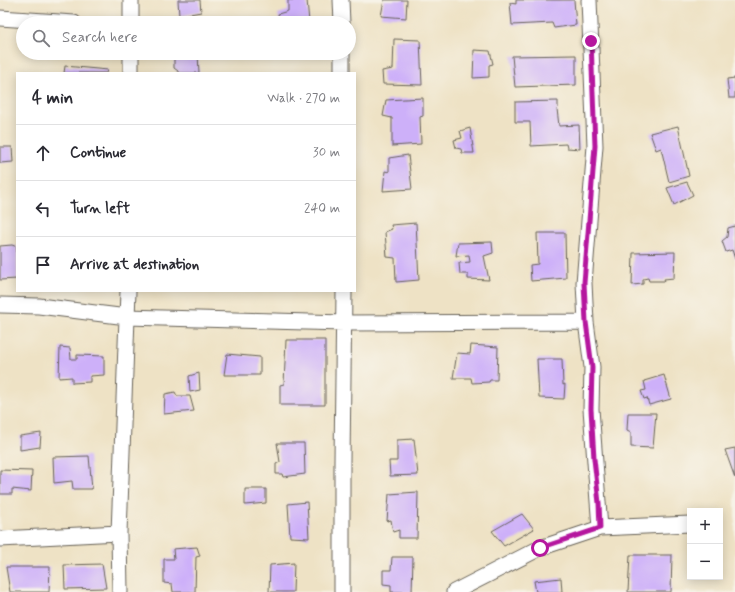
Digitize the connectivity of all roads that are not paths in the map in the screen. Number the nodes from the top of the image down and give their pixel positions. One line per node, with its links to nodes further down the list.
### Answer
1 (131, 0): 4 (street)
2 (341, 0): 5 (street)
3 (590, 0): 16 (street)
4 (131, 16)
5 (342, 16)
6 (0, 18): 7 (street)
7 (16, 19)
8 (131, 60): 10 (street)
9 (342, 60): 11 (street)
10 (132, 72)
11 (342, 72)
12 (128, 292): 15 (street)
13 (344, 292): 17 (street)
14 (0, 305): 15 (street)
15 (127, 317): 17 (street); 20 (street)
16 (586, 322): 17 (street); 19 (street)
17 (344, 323): 23 (street)
18 (687, 524): 19 (street)
19 (600, 528): 24 (street)
20 (119, 532): 21 (street); 22 (street)
21 (0, 538)
22 (120, 592)
23 (342, 592)
24 (454, 592)

